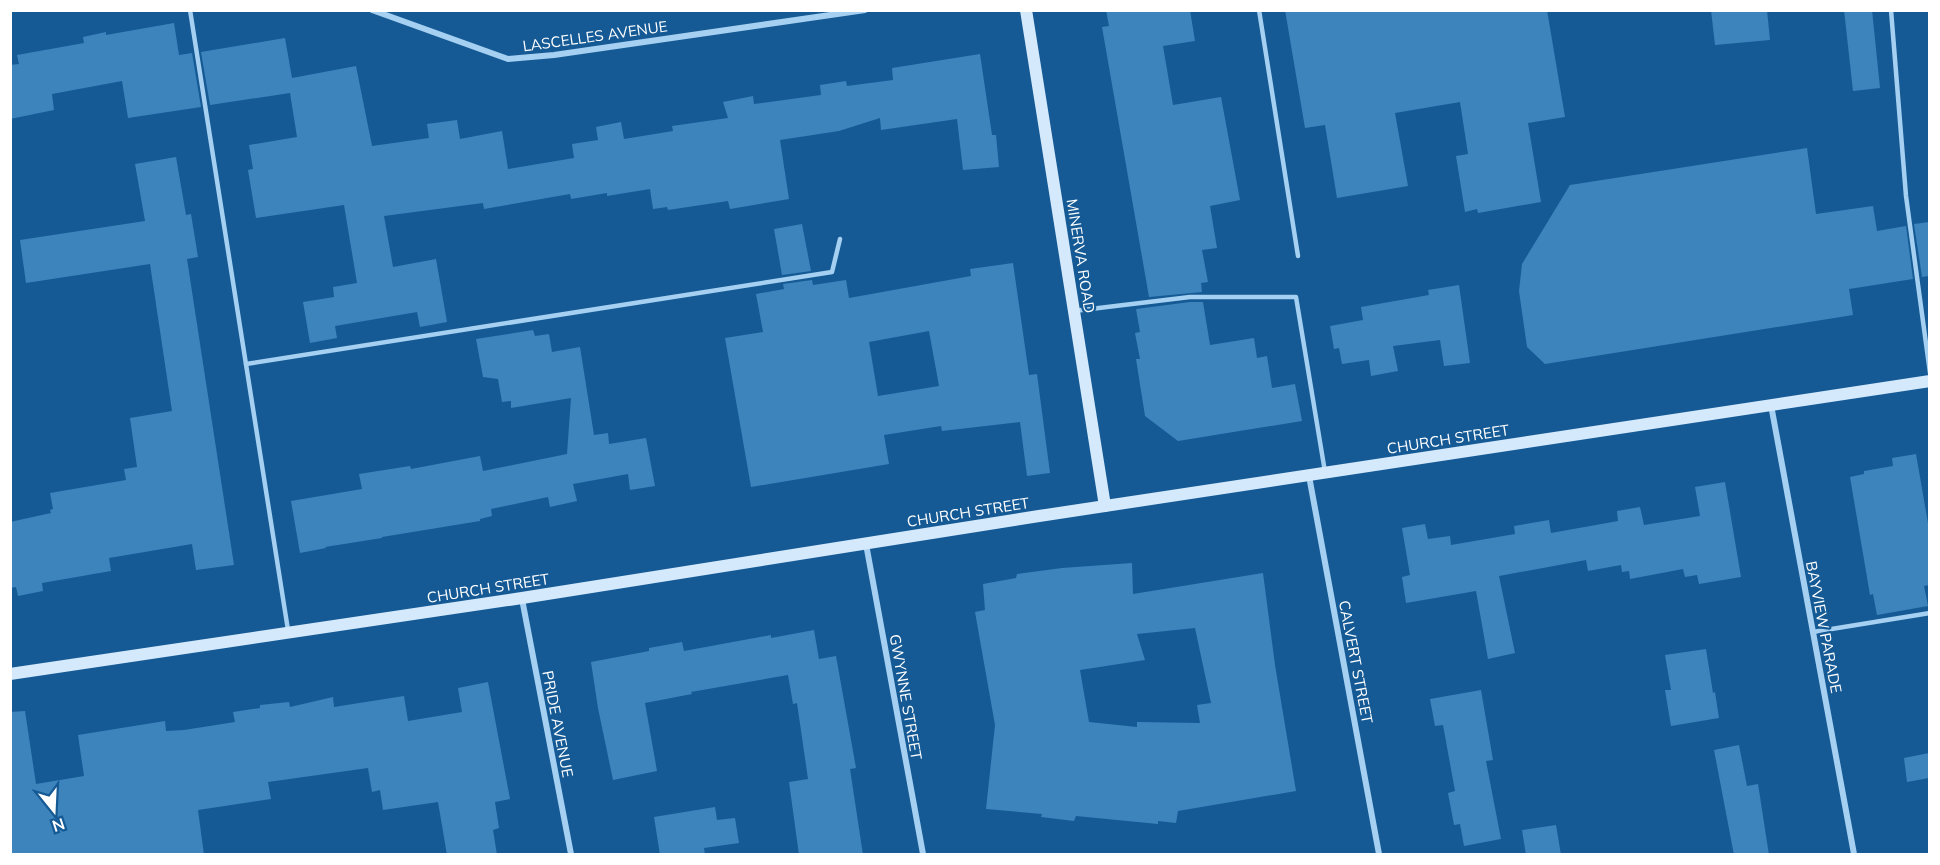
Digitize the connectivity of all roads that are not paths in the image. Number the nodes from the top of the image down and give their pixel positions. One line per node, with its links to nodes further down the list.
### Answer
1 (190, 10): 10 (lane)
2 (372, 10): 3 (street, LASCELLES AVENUE)
3 (865, 10)
4 (1026, 10): 9 (street, MINERVA ROAD)
5 (1259, 10): 8 (lane)
6 (1891, 10): 11 (lane)
7 (840, 239): 10 (lane)
8 (1298, 256)
9 (1074, 311): 14 (lane); 16 (street, MINERVA ROAD)
10 (246, 364): 21 (lane)
11 (1929, 373)
12 (1929, 381): 13 (street, CHURCH STREET)
13 (1770, 405): 14 (street, CHURCH STREET); 20 (street, BAYVIEW PARADE)
14 (1325, 472): 15 (street, CHURCH STREET)
15 (1309, 475): 16 (street, CHURCH STREET); 25 (street, CALVERT STREET)
16 (1106, 506): 17 (street, CHURCH STREET)
17 (866, 544): 18 (street, CHURCH STREET); 24 (street, GWYNNE STREET)
18 (522, 598): 21 (street, CHURCH STREET); 23 (street, PRIDE AVENUE)
19 (1929, 613): 20 (lane)
20 (1813, 632): 26 (street, BAYVIEW PARADE)
21 (288, 633): 22 (street, CHURCH STREET)
22 (10, 674)
23 (571, 855)
24 (923, 855)
25 (1379, 855)
26 (1854, 855)

